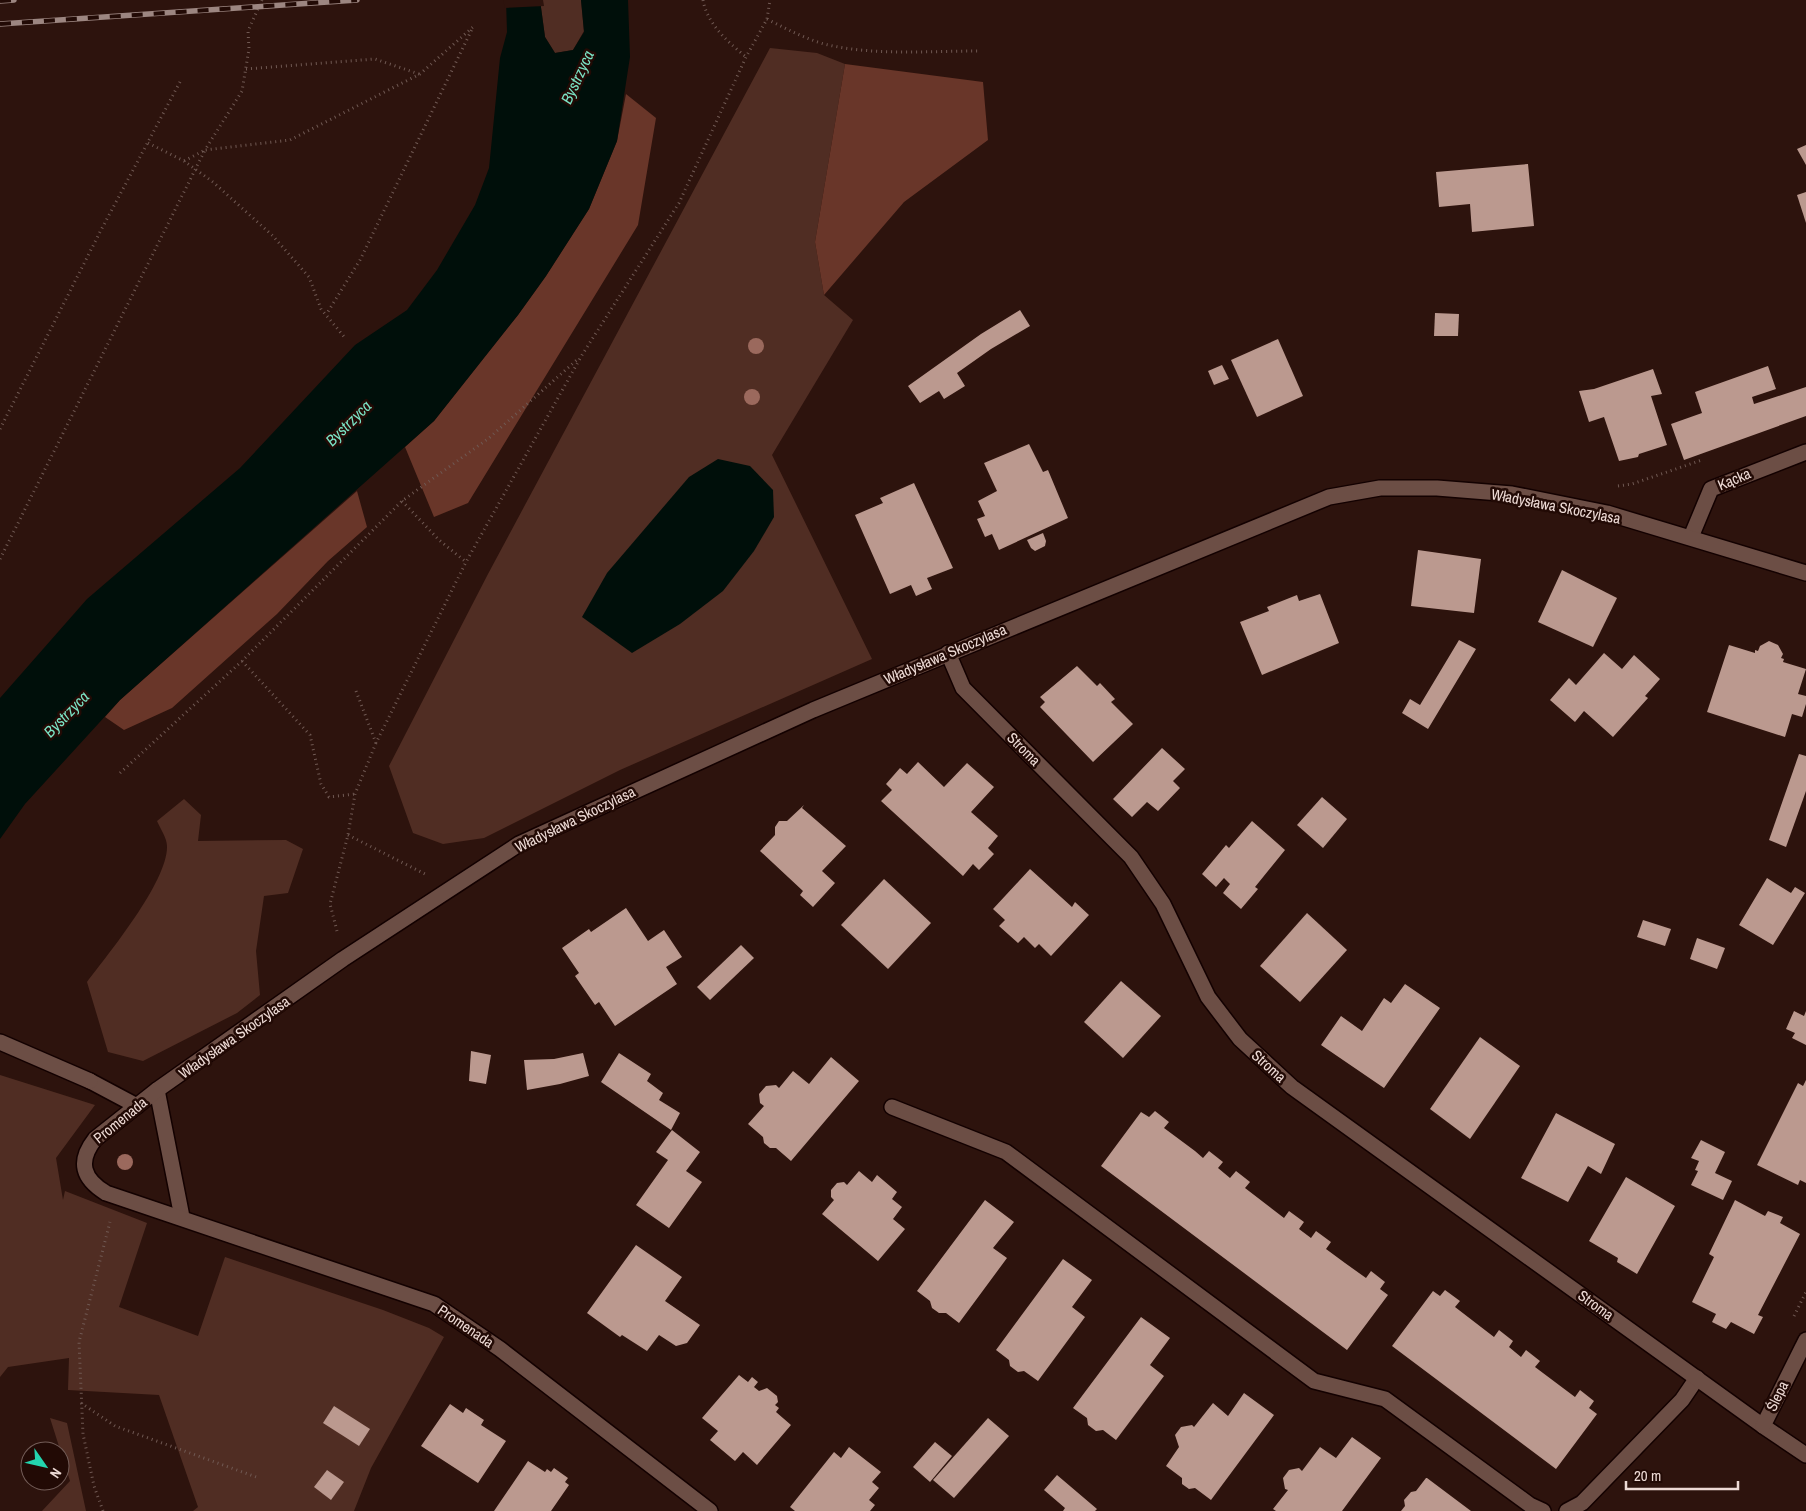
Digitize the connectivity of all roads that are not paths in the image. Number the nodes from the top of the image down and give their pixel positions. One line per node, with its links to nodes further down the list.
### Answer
1 (1806, 452): 2 (street, Kącka)
2 (1691, 537): 3 (street, Władysława Skoczylasa); 4 (street, Władysława Skoczylasa)
3 (1806, 573)
4 (948, 653): 6 (street, Władysława Skoczylasa); 11 (street, Stroma)
5 (0, 1042): 7 (street)
6 (157, 1090): 7 (street, Promenada); 9 (street, Promenada)
7 (137, 1106): 9 (street, Promenada)
8 (892, 1107): 15 (street)
9 (182, 1216): 14 (street, Promenada)
10 (1806, 1340): 12 (street, Ślepa)
11 (1697, 1378): 12 (street, Stroma); 16 (street)
12 (1763, 1426): 13 (street, Stroma)
13 (1806, 1455)
14 (710, 1511)
15 (1543, 1511)
16 (1567, 1511)

